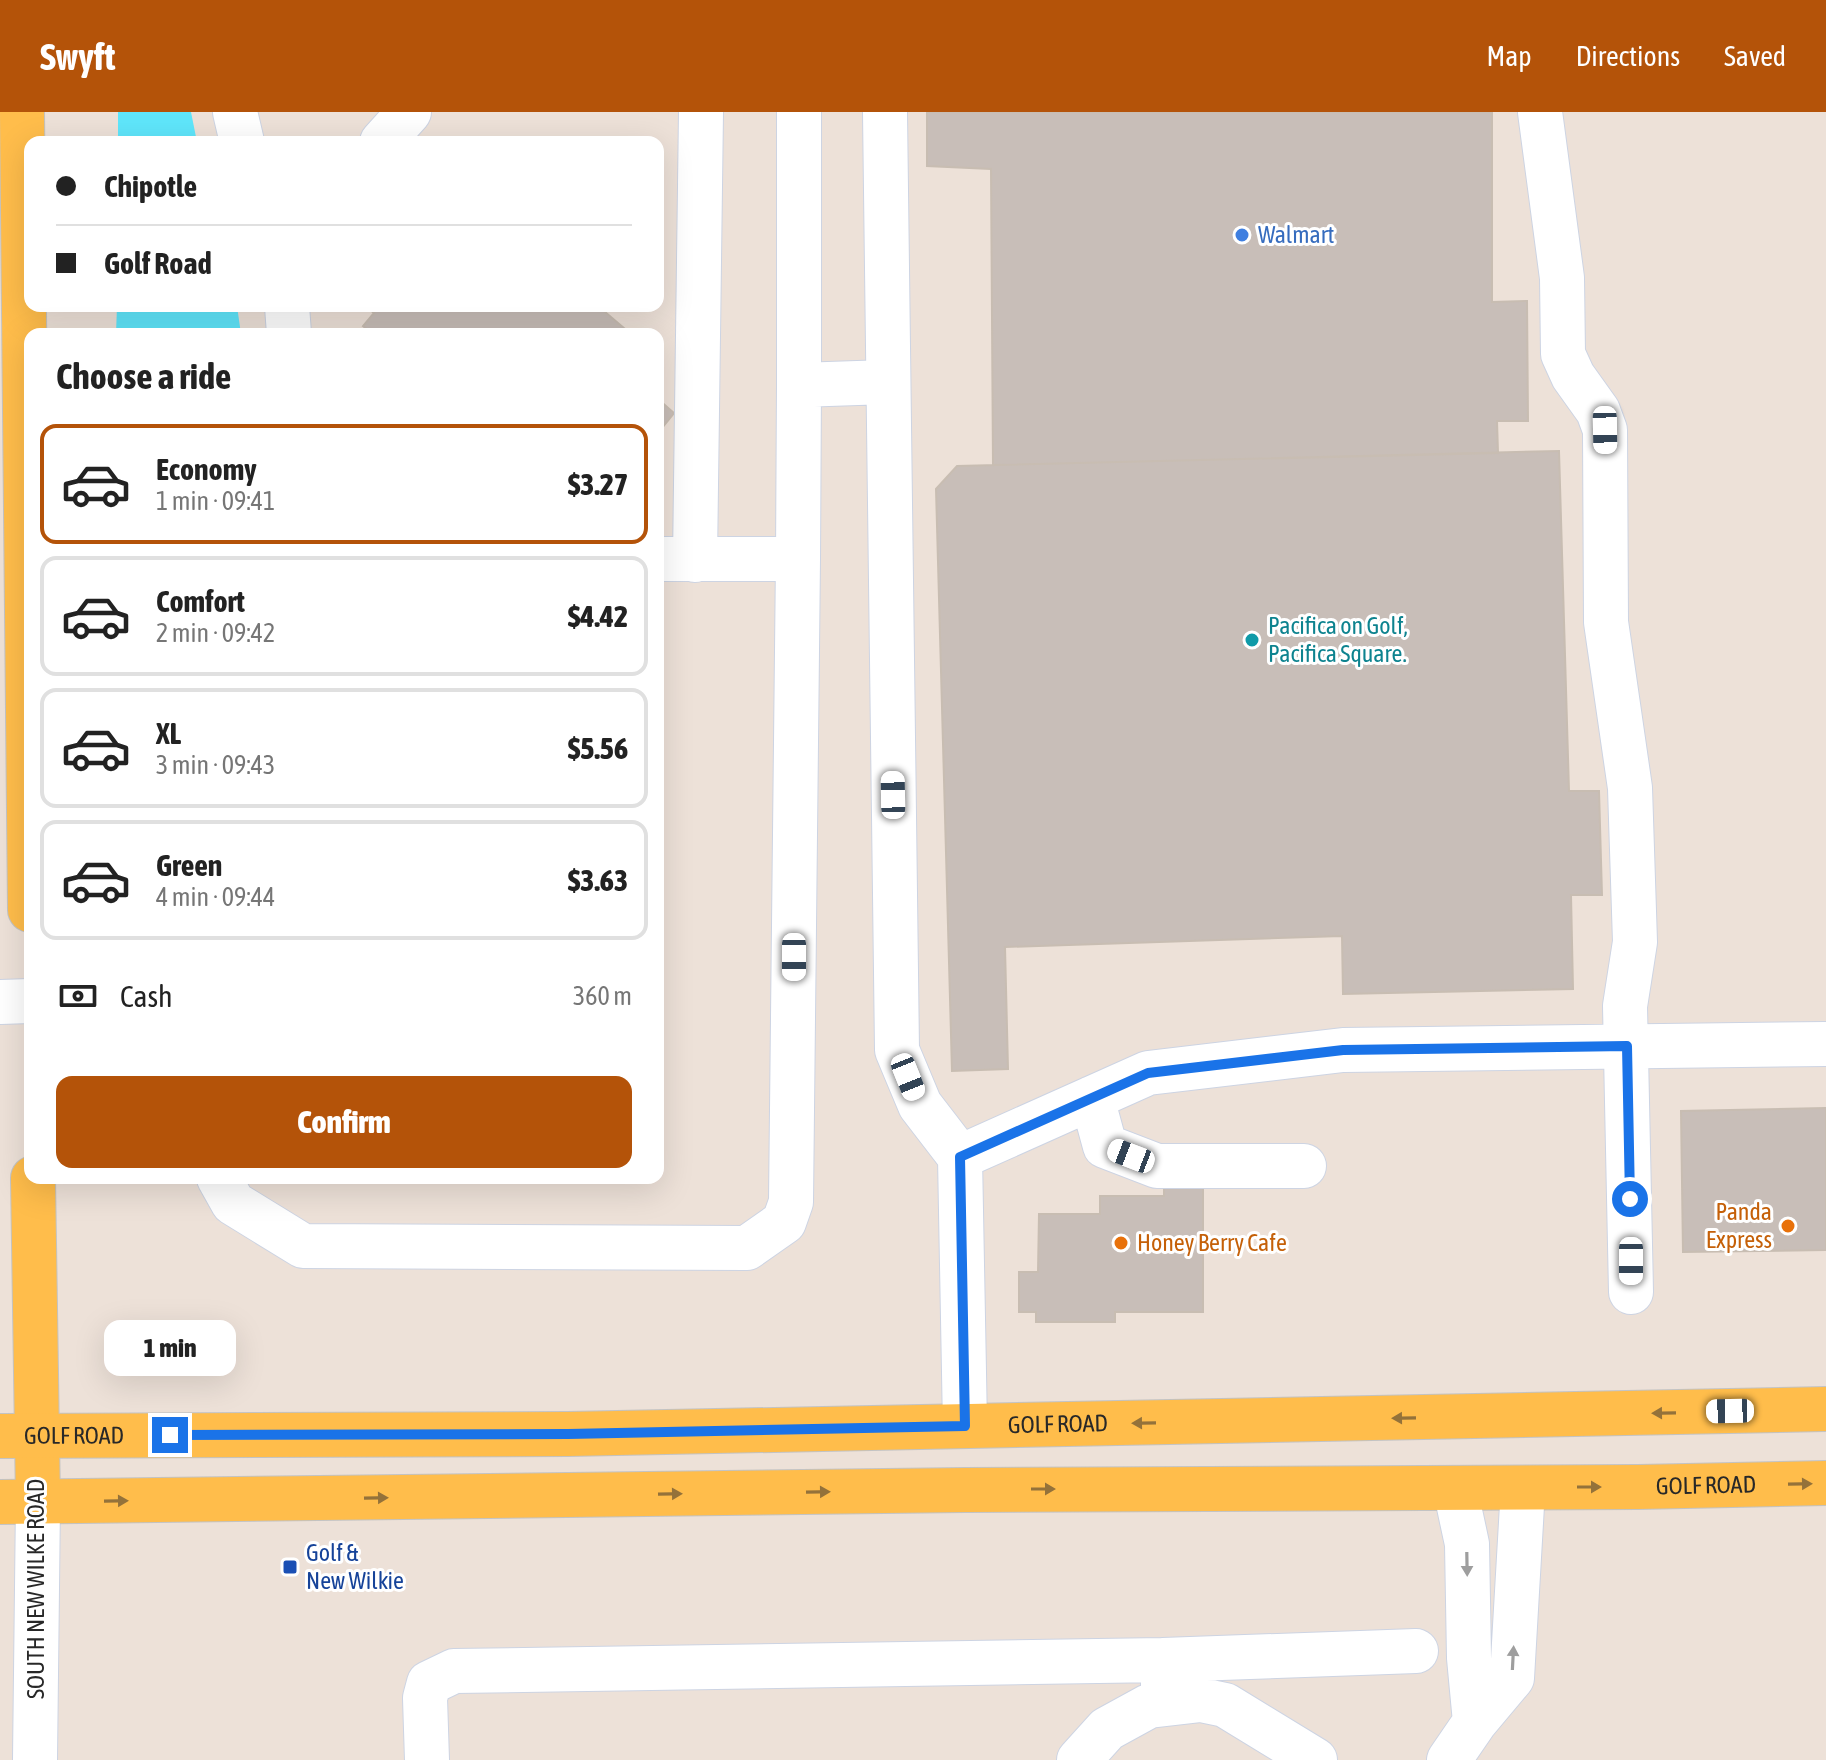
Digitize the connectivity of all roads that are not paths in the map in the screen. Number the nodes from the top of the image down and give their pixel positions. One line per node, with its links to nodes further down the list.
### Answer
1 (22, 112): 12 (main road)
2 (235, 112): 8 (street)
3 (409, 112): 9 (street)
4 (701, 112): 13 (street)
5 (799, 112): 11 (street)
6 (885, 112): 10 (street)
7 (1540, 112): 19 (street)
8 (241, 136)
9 (387, 136)
10 (887, 382): 11 (street); 21 (street)
11 (799, 385): 14 (street)
12 (18, 546): 15 (main road)
13 (676, 559): 14 (street)
14 (798, 559): 24 (street)
15 (24, 728)
16 (24, 1001): 17 (street)
17 (0, 1002)
18 (1826, 1044): 19 (street)
19 (1627, 1046): 20 (street); 25 (street)
20 (1092, 1098): 21 (street); 22 (street)
21 (960, 1157): 27 (street)
22 (1304, 1166)
23 (33, 1184): 28 (main road, SOUTH NEW WILKE ROAD)
24 (222, 1184)
25 (1631, 1292)
26 (1826, 1409): 27 (main road, GOLF ROAD, one-way to 27)
27 (965, 1426): 28 (main road, GOLF ROAD)
28 (18, 1435): 32 (main road, SOUTH NEW WILKE ROAD)
29 (1826, 1483): 31 (main road, GOLF ROAD, one-way to 29)
30 (1455, 1488): 31 (main road, GOLF ROAD); 32 (main road, GOLF ROAD, one-way to 30); 36 (street, one-way to 36)
31 (1523, 1488): 36 (street, one-way to 31)
32 (19, 1502): 37 (street, SOUTH NEW WILKE ROAD)
33 (1416, 1651): 34 (street)
34 (1163, 1660): 35 (street); 38 (street)
35 (1163, 1704): 39 (street); 40 (street)
36 (1475, 1722): 41 (street)
37 (35, 1760)
38 (427, 1760)
39 (1079, 1760)
40 (1315, 1760)
41 (1449, 1760)

